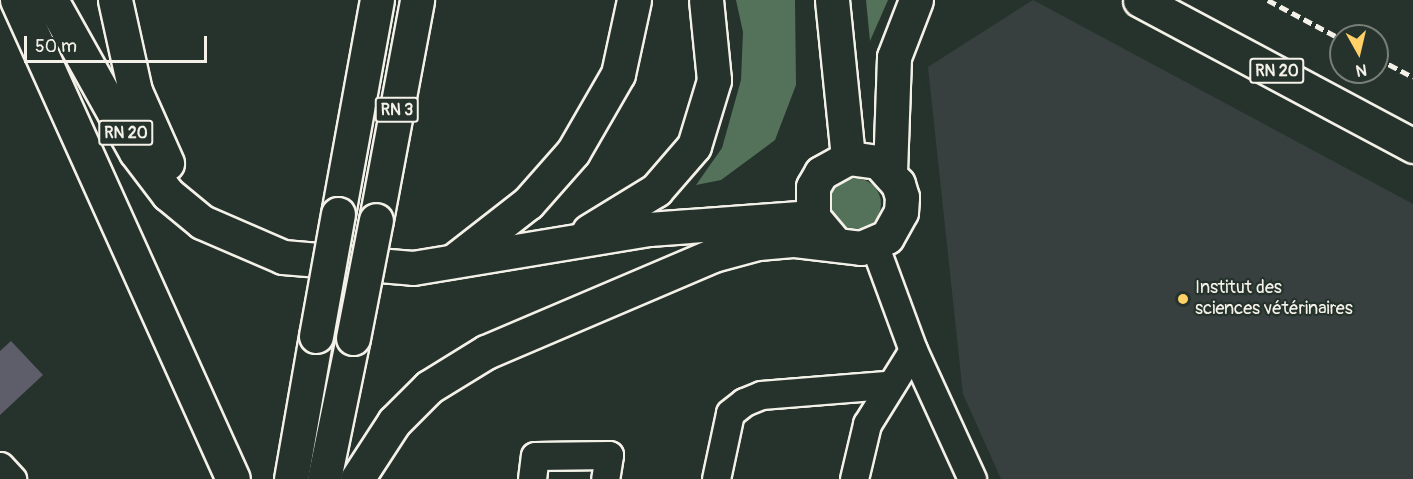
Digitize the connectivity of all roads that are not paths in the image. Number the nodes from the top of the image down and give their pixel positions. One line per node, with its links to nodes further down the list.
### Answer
1 (17, 0): 12 (main road)
2 (45, 0): 12 (main road)
3 (51, 0): 17 (main road, RN 20)
4 (115, 0): 17 (main road)
5 (377, 0): 27 (main road, RN 3, bridge)
6 (417, 0): 28 (main road, RN 3, bridge)
7 (706, 0): 18 (main road)
8 (832, 0): 14 (main road)
9 (916, 0): 15 (main road)
10 (1140, 0): 13 (main road, RN 20)
11 (632, 15): 21 (main road)
12 (46, 70): 26 (main road)
13 (1413, 146)
14 (848, 158): 15 (main road); 16 (main road)
15 (890, 172): 20 (main road)
16 (813, 217): 18 (main road); 19 (main road)
17 (234, 236): 21 (main road)
18 (563, 243): 21 (main road)
19 (835, 243): 20 (main road); 29 (main road)
20 (874, 244): 22 (street)
21 (452, 261)
22 (913, 350): 23 (street); 34 (street)
23 (886, 385): 32 (street); 33 (street)
24 (0, 466): 25 (street)
25 (12, 479)
26 (233, 479)
27 (291, 479)
28 (324, 479)
29 (357, 479)
30 (532, 479): 31 (street)
31 (605, 479)
32 (716, 479)
33 (854, 479)
34 (972, 479)

